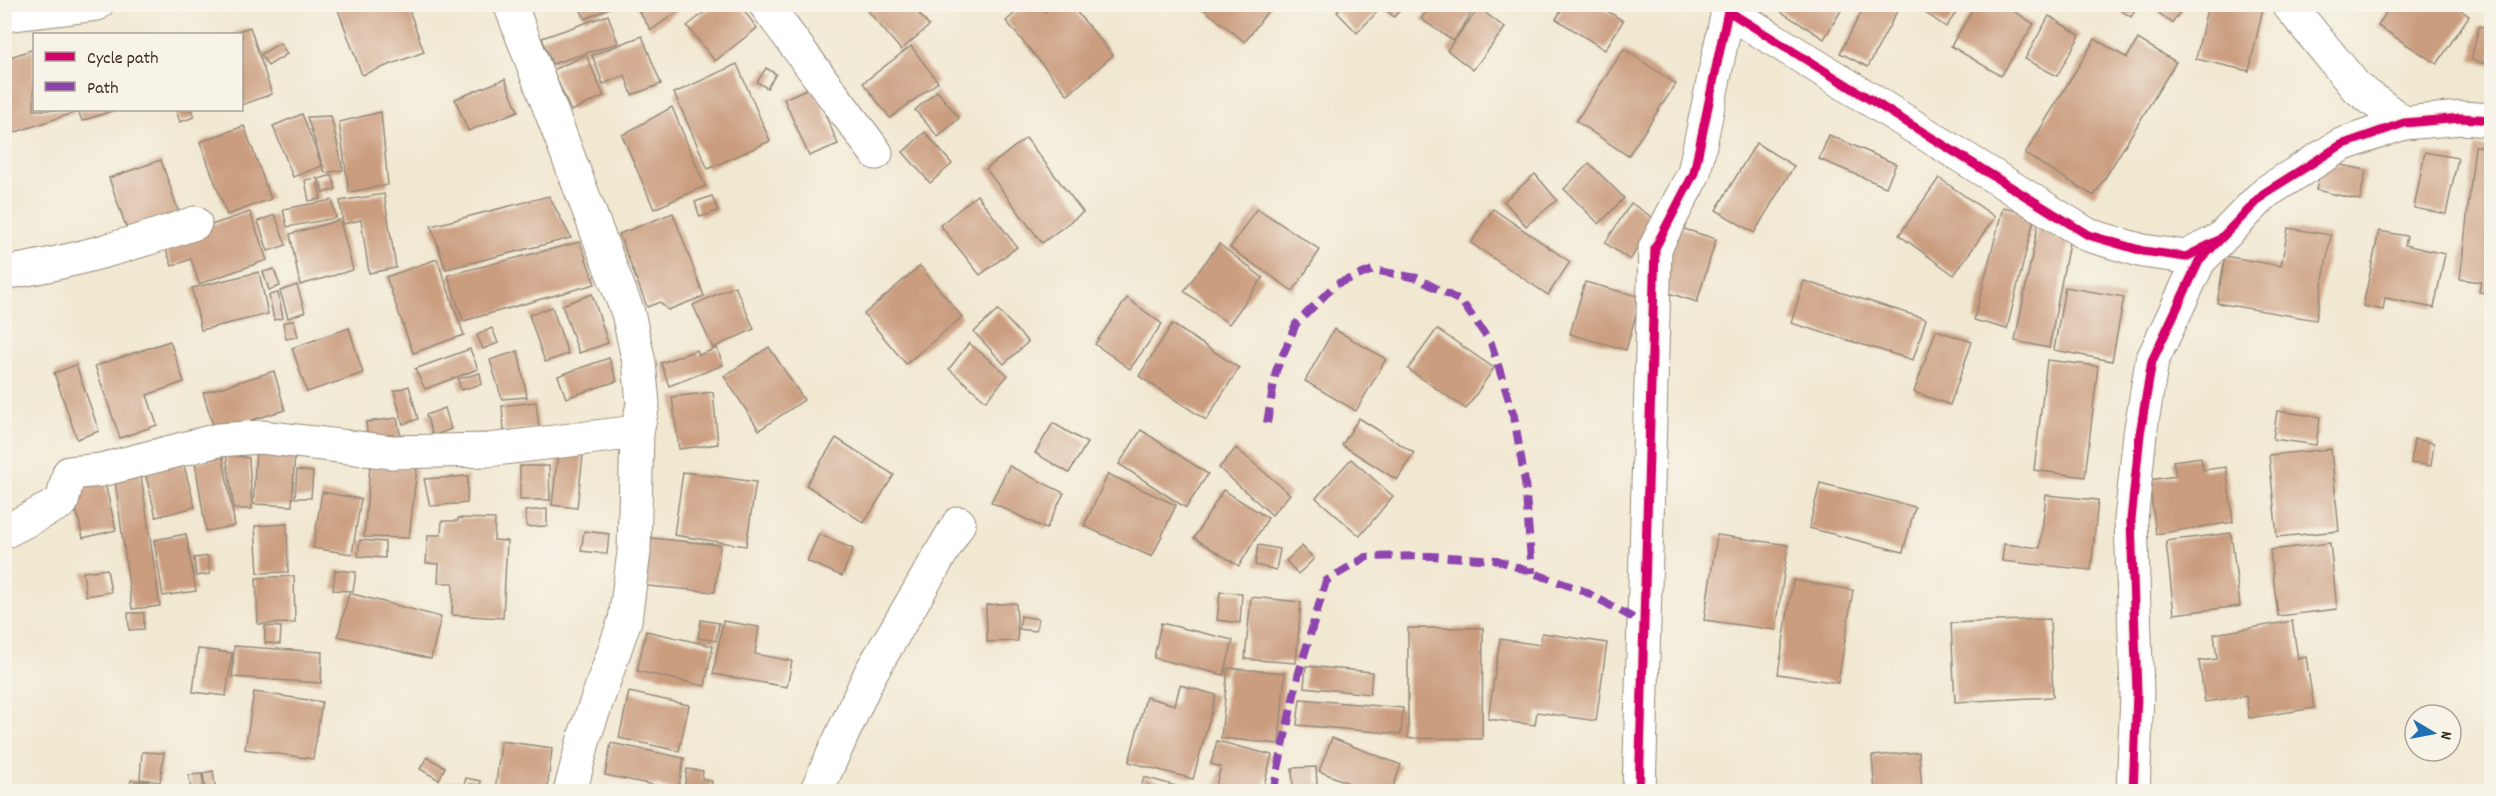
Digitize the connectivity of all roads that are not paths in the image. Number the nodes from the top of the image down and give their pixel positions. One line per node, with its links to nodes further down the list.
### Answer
1 (97, 4): 5 (street)
2 (510, 4): 12 (street)
3 (765, 4): 8 (street)
4 (2288, 4): 7 (street)
5 (4, 15)
6 (2492, 120): 7 (street)
7 (2404, 123): 10 (street)
8 (876, 153)
9 (195, 223): 11 (street)
10 (2219, 240): 17 (street); 18 (street)
11 (4, 273)
12 (637, 432): 14 (street); 15 (street)
13 (959, 523): 16 (street)
14 (4, 532)
15 (570, 792)
16 (816, 792)
17 (1640, 792)
18 (2133, 792)

